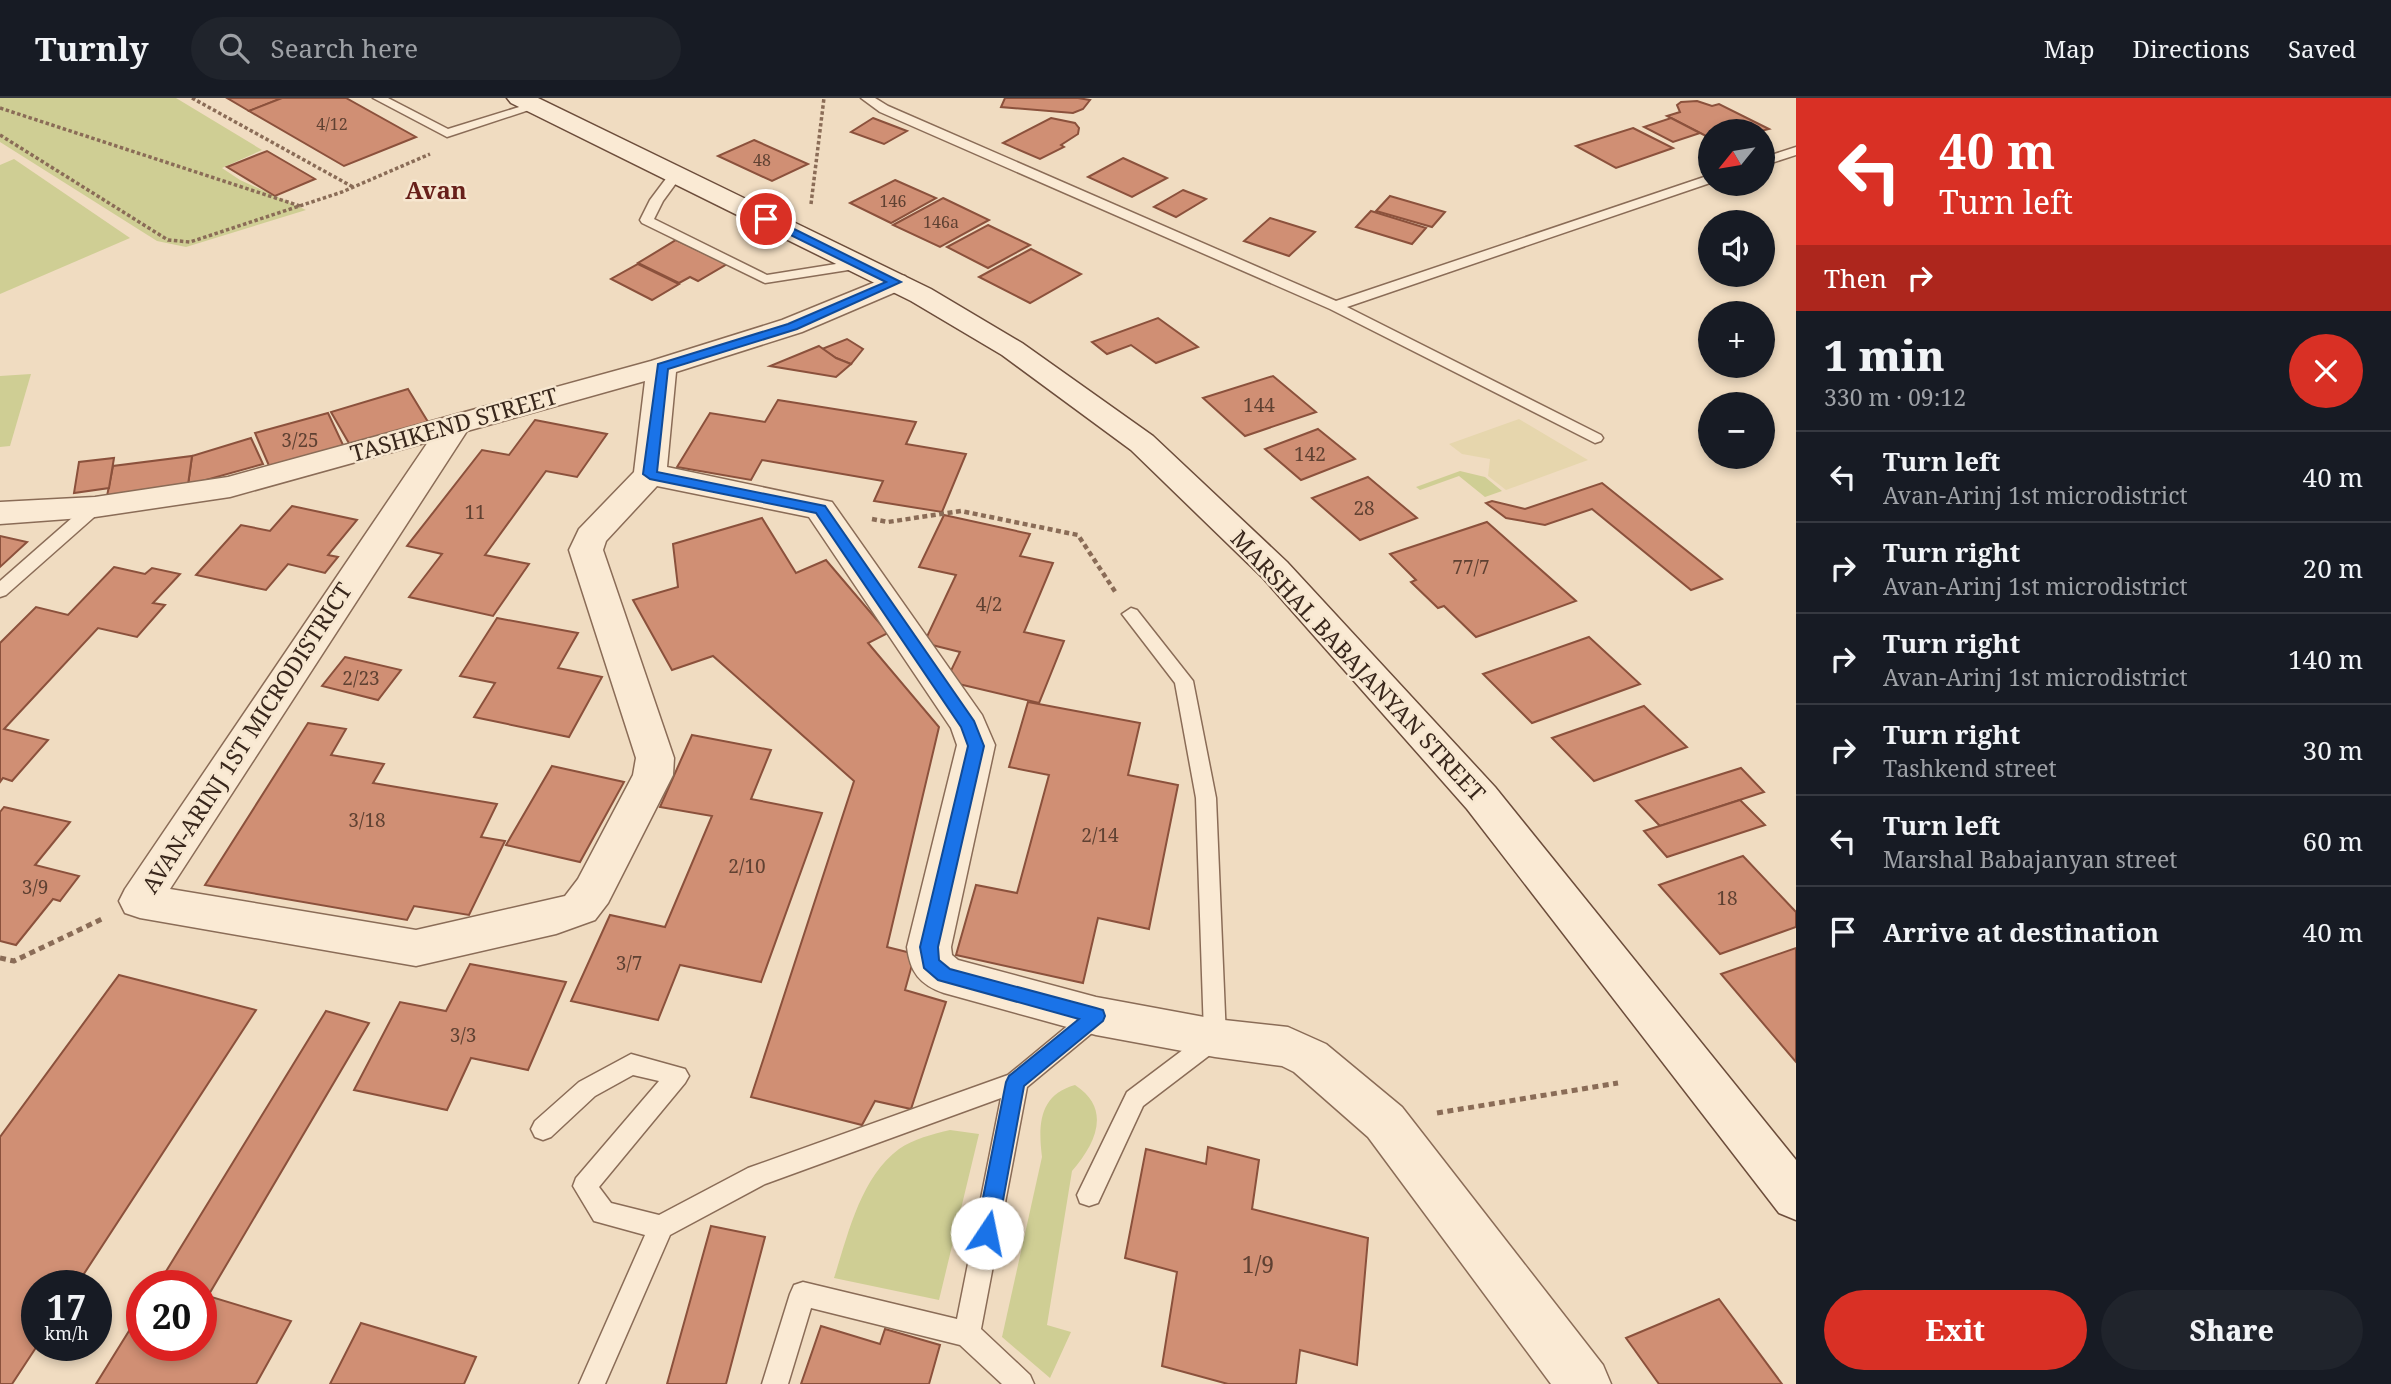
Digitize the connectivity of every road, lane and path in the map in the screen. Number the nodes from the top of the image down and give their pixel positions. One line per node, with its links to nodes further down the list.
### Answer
1 (192, 98): 13 (path)
2 (379, 98): 5 (lane)
3 (824, 98): 15 (path)
4 (867, 98): 18 (lane)
5 (527, 102): 11 (street, MARSHAL BABAJANYAN STREET)
6 (0, 108): 14 (path)
7 (0, 135): 14 (path)
8 (442, 149): 13 (path)
9 (1796, 151): 10 (lane)
10 (1775, 158)
11 (676, 175): 16 (street, MARSHAL BABAJANYAN STREET); 16 (lane)
12 (1698, 183): 18 (lane)
13 (353, 187): 14 (path)
14 (301, 207)
15 (810, 209)
16 (861, 264): 17 (street, MARSHAL BABAJANYAN STREET)
17 (895, 282): 19 (street, TASHKEND STREET); 37 (street, MARSHAL BABAJANYAN STREET)
18 (1335, 306): 21 (lane)
19 (662, 367): 20 (street, TASHKEND STREET); 22 (street)
20 (455, 425): 23 (street, TASHKEND STREET); 28 (street, AVAN-ARINJ 1ST MICRODISTRICT)
21 (1595, 438)
22 (650, 474): 24 (street); 28 (street, AVAN-ARINJ 1ST MICRODISTRICT)
23 (95, 507): 25 (street, TASHKEND STREET); 26 (lane)
24 (820, 509): 27 (path); 30 (street)
25 (0, 513)
26 (0, 591)
27 (1130, 614): 31 (lane)
28 (140, 901): 29 (path)
29 (0, 958)
30 (1096, 1016): 31 (street); 32 (lane)
31 (1215, 1038): 34 (street); 36 (lane)
32 (1016, 1082): 38 (lane); 39 (lane)
33 (1618, 1083): 34 (path)
34 (1385, 1122): 43 (street)
35 (543, 1129): 38 (lane)
36 (1089, 1195)
37 (1796, 1196)
38 (661, 1227): 40 (lane)
39 (967, 1334): 41 (lane); 42 (lane)
40 (592, 1384)
41 (775, 1384)
42 (1021, 1384)
43 (1584, 1384)

